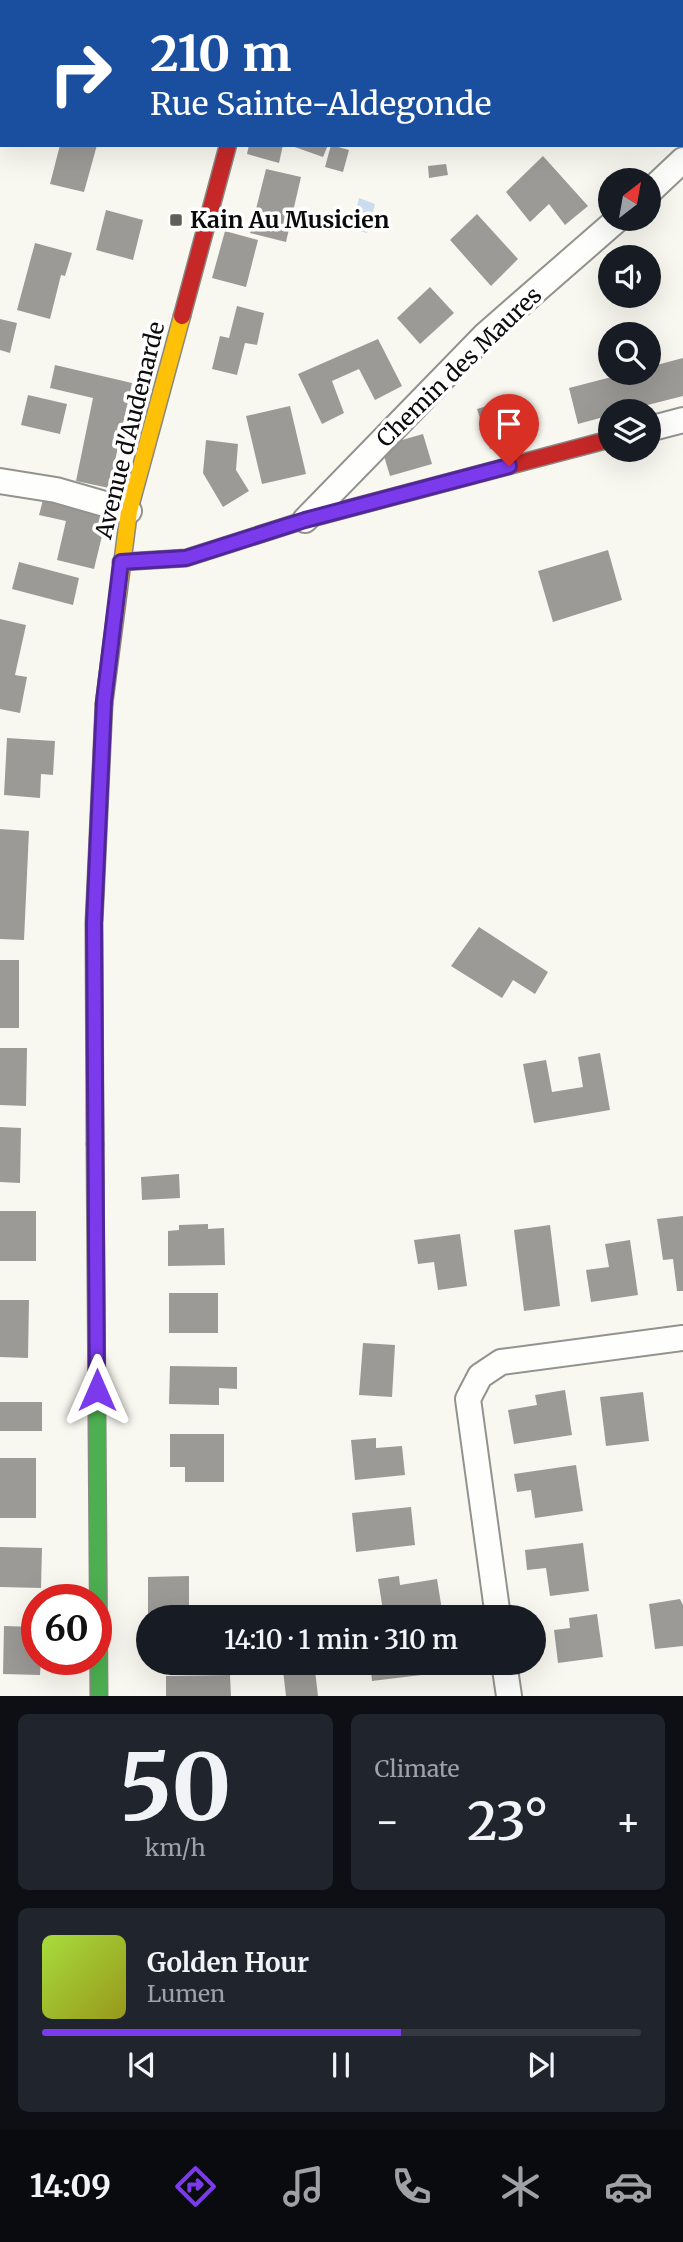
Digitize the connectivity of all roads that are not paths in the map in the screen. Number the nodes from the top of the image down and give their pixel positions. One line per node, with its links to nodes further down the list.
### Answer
1 (227, 147): 9 (main road, Avenue d'Audenarde)
2 (683, 160): 3 (street)
3 (662, 180)
4 (604, 231): 10 (street, Chemin des Maures)
5 (683, 420): 6 (street)
6 (661, 426)
7 (598, 442): 10 (main road)
8 (0, 481): 9 (street)
9 (129, 511): 11 (main road, Avenue d'Audenarde)
10 (305, 520): 11 (main road)
11 (121, 562): 15 (main road, Avenue d'Audenarde)
12 (683, 1338): 13 (street)
13 (496, 1605)
14 (506, 1675): 16 (street)
15 (99, 1696)
16 (509, 1696)

